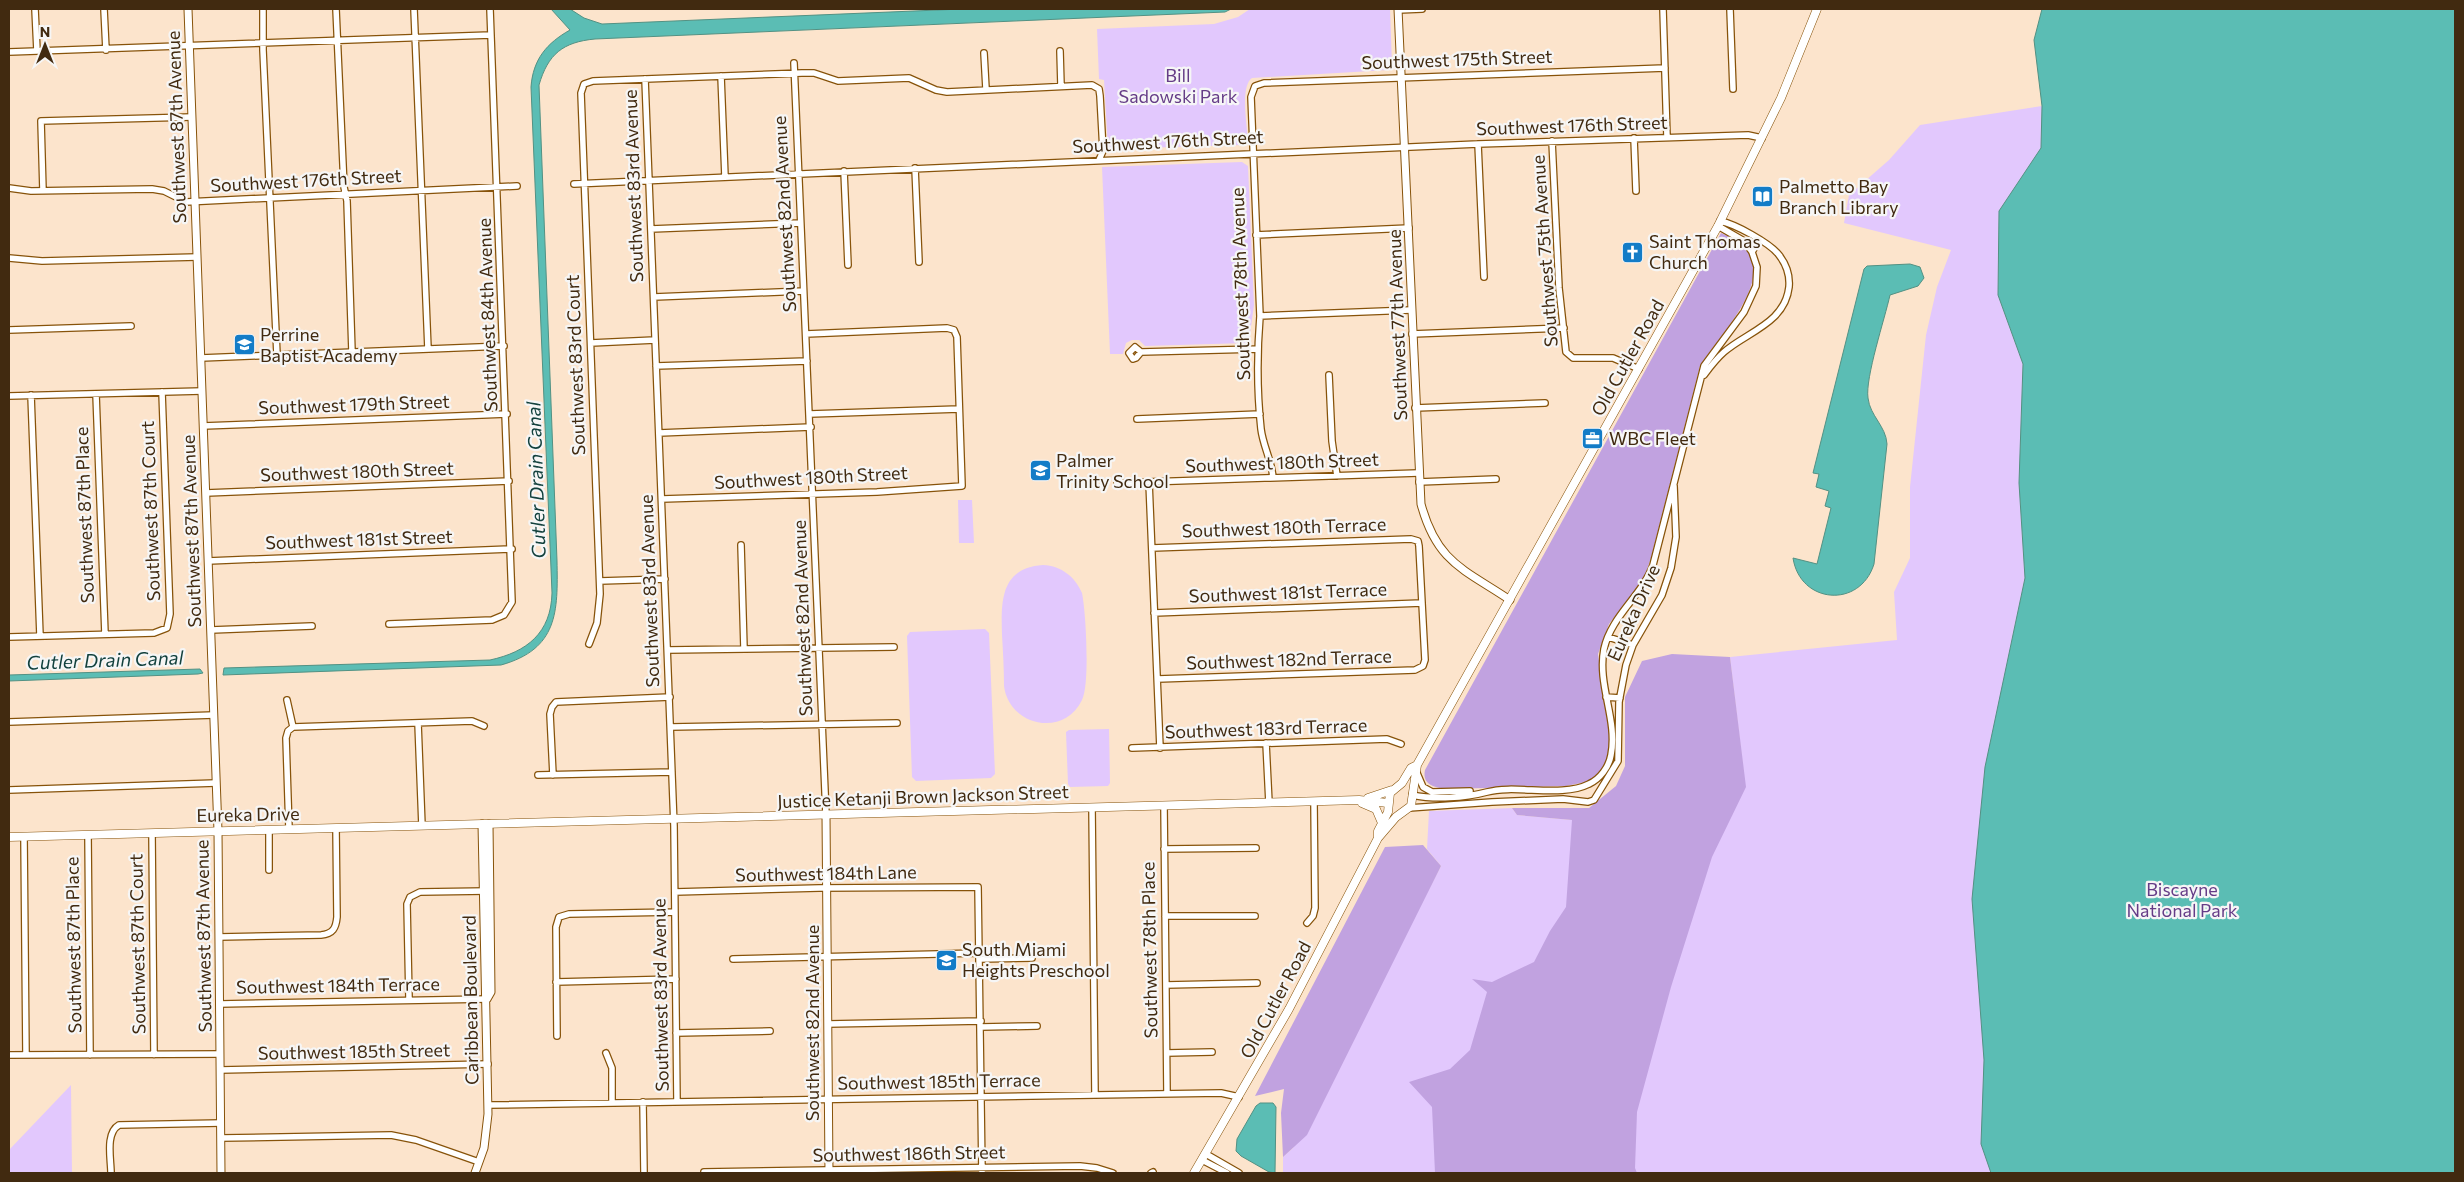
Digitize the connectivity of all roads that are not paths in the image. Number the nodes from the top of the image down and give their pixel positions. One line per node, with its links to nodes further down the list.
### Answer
1 (35, 9): 19 (street)
2 (104, 9): 18 (street)
3 (188, 9): 17 (street, Southwest 87th Avenue)
4 (263, 9): 16 (street)
5 (336, 9): 15 (street)
6 (414, 9): 14 (street)
7 (490, 9): 13 (street, Southwest 84th Avenue)
8 (1398, 9): 9 (street); 27 (street, Southwest 77th Avenue)
9 (1422, 9)
10 (1662, 9): 24 (street)
11 (1730, 9): 32 (street)
12 (1817, 9): 36 (main road, Old Cutler Road)
13 (491, 35): 14 (street); 50 (street, Southwest 84th Avenue)
14 (415, 37): 15 (street); 52 (street)
15 (338, 41): 16 (street); 55 (street)
16 (263, 44): 17 (street); 56 (street)
17 (189, 46): 18 (street); 33 (street, Southwest 87th Avenue)
18 (106, 50): 19 (street)
19 (37, 51): 21 (street)
20 (1060, 51): 29 (street)
21 (9, 52)
22 (984, 53): 31 (street)
23 (794, 63): 25 (street, Southwest 82nd Avenue)
24 (1664, 68): 27 (street, Southwest 175th Street); 34 (street)
25 (794, 73): 26 (street); 31 (street); 44 (street, Southwest 82nd Avenue)
26 (721, 76): 28 (street); 45 (street)
27 (1401, 77): 30 (street, Southwest 175th Street); 39 (street, Southwest 77th Avenue)
28 (645, 79): 46 (street, Southwest 83rd Avenue); 47 (street, Southwest 83rd Court)
29 (1061, 86): 31 (street); 41 (street)
30 (1253, 88): 40 (street, Southwest 78th Avenue)
31 (986, 89)
32 (1733, 89)
33 (192, 117): 53 (street); 57 (street, Southwest 87th Avenue)
34 (1667, 137): 35 (street, Southwest 176th Street); 36 (street, Southwest 176th Street)
35 (1634, 138): 37 (street, Southwest 176th Street); 54 (street)
36 (1762, 138): 59 (main road, Old Cutler Road)
37 (1552, 141): 38 (street, Southwest 176th Street); 77 (street, Southwest 75th Avenue)
38 (1478, 144): 39 (street, Southwest 176th Street); 71 (street)
39 (1404, 147): 40 (street, Southwest 176th Street); 60 (street, Southwest 77th Avenue)
40 (1252, 154): 41 (street, Southwest 176th Street); 63 (street, Southwest 78th Avenue)
41 (1099, 160): 42 (street, Southwest 176th Street)
42 (916, 168): 43 (street, Southwest 176th Street); 69 (street)
43 (844, 171): 44 (street, Southwest 176th Street); 70 (street)
44 (798, 174): 45 (street, Southwest 176th Street); 58 (street, Southwest 82nd Avenue)
45 (725, 177): 46 (street, Southwest 176th Street)
46 (649, 180): 47 (street, Southwest 176th Street); 61 (street, Southwest 83rd Avenue)
47 (584, 183): 48 (street, Southwest 176th Street); 82 (street, Southwest 83rd Court)
48 (574, 184)
49 (517, 186): 50 (street, Southwest 176th Street)
50 (498, 187): 52 (street, Southwest 176th Street); 83 (street, Southwest 84th Avenue)
51 (9, 188): 53 (street, Southwest 176th Street)
52 (422, 190): 55 (street, Southwest 176th Street); 86 (street)
53 (43, 191): 57 (street, Southwest 176th Street)
54 (1636, 191)
55 (345, 194): 56 (street, Southwest 176th Street); 87 (street)
56 (271, 197): 57 (street, Southwest 176th Street); 90 (street)
57 (195, 201): 67 (street, Southwest 87th Avenue)
58 (800, 223): 61 (street); 72 (street, Southwest 82nd Avenue)
59 (1719, 224): 62 (street, Eureka Drive); 65 (street, Eureka Drive); 94 (main road, Old Cutler Road)
60 (1409, 228): 63 (street); 74 (street, Southwest 77th Avenue)
61 (651, 229): 73 (street, Southwest 83rd Avenue)
62 (1748, 234): 64 (street, Eureka Drive); 65 (street)
63 (1256, 235): 75 (street, Southwest 78th Avenue)
64 (1759, 240): 66 (street); 89 (street, Eureka Drive)
65 (1744, 241): 66 (street, Eureka Drive)
66 (1752, 252): 84 (street, Eureka Drive)
67 (197, 257): 68 (street); 91 (street, Southwest 87th Avenue)
68 (9, 258)
69 (920, 262)
70 (848, 265)
71 (1484, 277)
72 (803, 291): 73 (street); 79 (street, Southwest 82nd Avenue)
73 (654, 297): 81 (street, Southwest 83rd Avenue)
74 (1411, 310): 75 (street); 80 (street, Southwest 77th Avenue)
75 (1260, 316): 85 (street, Southwest 78th Avenue)
76 (132, 326): 78 (street)
77 (1564, 328): 80 (street); 94 (street, Southwest 75th Avenue)
78 (9, 330)
79 (806, 334): 92 (street, Southwest 82nd Avenue); 104 (street)
80 (1412, 334): 103 (street, Southwest 77th Avenue)
81 (656, 340): 82 (street); 93 (street, Southwest 83rd Avenue)
82 (591, 343): 131 (street, Southwest 83rd Court)
83 (504, 346): 86 (street); 105 (street, Southwest 84th Avenue)
84 (1717, 347): 89 (street); 96 (street, Eureka Drive)
85 (1258, 349): 88 (street); 107 (street, Southwest 78th Avenue)
86 (428, 350): 87 (street)
87 (352, 352): 90 (street)
88 (1141, 352)
89 (1724, 352): 96 (street, Eureka Drive)
90 (277, 355): 91 (street)
91 (201, 358): 97 (street, Southwest 87th Avenue)
92 (807, 361): 93 (street); 106 (street, Southwest 82nd Avenue)
93 (656, 366): 111 (street, Southwest 83rd Avenue)
94 (1639, 369): 132 (main road, Old Cutler Road)
95 (1329, 375): 113 (street)
96 (1702, 376): 120 (street, Eureka Drive)
97 (202, 391): 98 (street); 109 (street, Southwest 87th Avenue)
98 (162, 392): 99 (street); 138 (street, Southwest 87th Court)
99 (96, 394): 100 (street); 138 (street, Southwest 87th Place)
100 (31, 395): 101 (street); 139 (street)
101 (9, 396)
102 (1545, 403): 103 (street)
103 (1415, 408): 112 (street, Southwest 77th Avenue)
104 (959, 409): 106 (street); 122 (street, Southwest 180th Street)
105 (506, 414): 109 (street, Southwest 179th Street); 116 (street, Southwest 84th Avenue)
106 (810, 414): 110 (street, Southwest 82nd Avenue)
107 (1260, 414): 108 (street); 114 (street, Southwest 78th Avenue)
108 (1137, 419)
109 (203, 426): 121 (street, Southwest 87th Avenue)
110 (810, 427): 111 (street); 122 (street, Southwest 82nd Avenue)
111 (659, 433): 123 (street, Southwest 83rd Avenue)
112 (1418, 473): 113 (street, Southwest 180th Street); 118 (street, Southwest 77th Avenue)
113 (1337, 476): 114 (street, Southwest 180th Street)
114 (1273, 478): 117 (street, Southwest 180th Street)
115 (1496, 478): 118 (street)
116 (509, 481): 121 (street, Southwest 180th Street); 128 (street, Southwest 84th Avenue)
117 (1149, 482): 119 (street, Southwest 180th Street); 127 (street)
118 (1419, 482): 132 (street, Southwest 77th Avenue)
119 (1117, 483)
120 (1674, 484): 124 (street, Eureka Drive); 125 (street, Eureka Drive)
121 (206, 493): 129 (street, Southwest 87th Avenue)
122 (813, 494): 123 (street, Southwest 180th Street); 145 (street, Southwest 82nd Avenue)
123 (662, 499): 130 (street, Southwest 83rd Avenue)
124 (1667, 513): 125 (street); 141 (street, Eureka Drive)
125 (1676, 514): 143 (street, Eureka Drive)
126 (741, 545): 146 (street)
127 (1152, 548): 133 (street, Southwest 180th Terrace); 134 (street)
128 (512, 549): 129 (street, Southwest 181st Street); 135 (street, Southwest 84th Avenue)
129 (208, 561): 137 (street, Southwest 87th Avenue)
130 (665, 580): 131 (street); 147 (street, Southwest 83rd Avenue)
131 (600, 581): 142 (street, Southwest 83rd Court)
132 (1510, 600): 169 (main road, Old Cutler Road)
133 (1422, 604): 134 (street, Southwest 181st Terrace); 148 (street, Southwest 182nd Terrace)
134 (1154, 613): 148 (street)
135 (389, 624)
136 (312, 626): 137 (street)
137 (211, 630): 153 (street, Southwest 87th Avenue)
138 (105, 634): 139 (street)
139 (40, 636): 140 (street)
140 (9, 637)
141 (1608, 637): 143 (street); 150 (street, Eureka Drive)
142 (589, 644)
143 (1634, 645): 151 (street, Eureka Drive)
144 (894, 647): 145 (street)
145 (819, 648): 146 (street); 159 (street, Southwest 82nd Avenue)
146 (744, 649): 147 (street)
147 (668, 650): 149 (street, Southwest 83rd Avenue)
148 (1158, 679): 166 (street)
149 (670, 697): 162 (street, Southwest 83rd Avenue); 172 (street)
150 (1606, 697): 151 (street); 154 (street, Eureka Drive)
151 (1620, 698): 155 (street, Eureka Drive)
152 (287, 700): 161 (street)
153 (214, 716): 156 (street); 173 (street, Southwest 87th Avenue)
154 (1609, 719): 155 (street); 167 (street, Eureka Drive)
155 (1618, 719): 168 (street, Eureka Drive)
156 (9, 722)
157 (418, 723): 160 (street); 161 (street); 191 (street)
158 (897, 723): 159 (street)
159 (823, 724): 162 (street); 187 (street, Southwest 82nd Avenue)
160 (484, 726)
161 (294, 727): 194 (street)
162 (671, 727): 170 (street, Southwest 83rd Avenue)
163 (1266, 743): 164 (street, Southwest 183rd Terrace); 166 (street, Southwest 183rd Terrace); 182 (street)
164 (1401, 744)
165 (1132, 748): 166 (street, Southwest 183rd Terrace)
166 (1160, 748)
167 (1610, 761): 168 (street); 174 (street)
168 (1618, 764): 177 (street)
169 (1417, 768): 176 (main road, Old Cutler Road); 178 (street); 179 (main road, Old Cutler Road)
170 (672, 772): 172 (street); 188 (street, Southwest 83rd Avenue)
171 (538, 775): 172 (street)
172 (553, 775)
173 (216, 783): 175 (street); 195 (street, Southwest 87th Avenue)
174 (1591, 783): 177 (street); 178 (street)
175 (9, 790)
176 (1394, 790): 179 (main road); 180 (main road, Justice Ketanji Brown Jackson Street); 183 (main road)
177 (1598, 791): 186 (street)
178 (1487, 792): 179 (street)
179 (1411, 795): 186 (main road)
180 (1359, 800): 181 (main road, Justice Ketanji Brown Jackson Street); 183 (main road, Justice Ketanji Brown Jackson Street); 190 (main road)
181 (1314, 802): 182 (main road, Justice Ketanji Brown Jackson Street); 210 (street)
182 (1269, 803): 184 (main road, Justice Ketanji Brown Jackson Street)
183 (1388, 804): 186 (main road); 190 (main road, Old Cutler Road)
184 (1164, 806): 185 (main road, Justice Ketanji Brown Jackson Street); 202 (street, Southwest 78th Place)
185 (1092, 807): 187 (main road, Justice Ketanji Brown Jackson Street); 239 (street)
186 (1406, 809): 200 (main road, Old Cutler Road)
187 (826, 815): 188 (main road, Justice Ketanji Brown Jackson Street); 204 (street, Southwest 82nd Avenue)
188 (674, 819): 189 (main road, Justice Ketanji Brown Jackson Street); 206 (street, Southwest 83rd Avenue)
189 (486, 824): 191 (main road, Eureka Drive); 205 (street, Caribbean Boulevard)
190 (1382, 824): 200 (main road, Old Cutler Road)
191 (422, 826): 192 (main road, Eureka Drive)
192 (336, 828): 194 (main road, Eureka Drive); 211 (street)
193 (269, 830): 194 (main road, Eureka Drive); 195 (main road, Eureka Drive); 203 (street)
194 (289, 830)
195 (218, 831): 196 (main road, Eureka Drive); 211 (street, Southwest 87th Avenue)
196 (152, 833): 197 (main road, Eureka Drive); 236 (street, Southwest 87th Court)
197 (88, 835): 198 (main road, Eureka Drive); 235 (street, Southwest 87th Place)
198 (24, 836): 199 (main road, Eureka Drive); 234 (street)
199 (9, 837)
200 (1378, 838): 242 (main road, Old Cutler Road)
201 (1256, 848): 202 (street)
202 (1164, 849): 208 (street, Southwest 78th Place)
203 (269, 870)
204 (827, 888): 206 (street, Southwest 184th Lane); 212 (street, Southwest 184th Lane); 213 (street, Southwest 82nd Avenue)
205 (486, 891): 220 (street); 221 (street, Caribbean Boulevard)
206 (675, 892): 207 (street, Southwest 83rd Avenue)
207 (675, 912): 216 (street, Southwest 83rd Avenue); 217 (street)
208 (1165, 916): 209 (street); 219 (street, Southwest 78th Place)
209 (1255, 916)
210 (1307, 923)
211 (219, 937): 222 (street, Southwest 87th Avenue)
212 (980, 956): 213 (street); 214 (street); 224 (street)
213 (828, 957): 215 (street); 223 (street, Southwest 82nd Avenue)
214 (1032, 958)
215 (733, 959)
216 (676, 979): 217 (street); 227 (street, Southwest 83rd Avenue)
217 (556, 982): 228 (street)
218 (1257, 983): 219 (street)
219 (1166, 984): 231 (street, Southwest 78th Place)
220 (408, 999): 221 (street, Southwest 184th Terrace); 222 (street, Southwest 184th Terrace)
221 (487, 999): 237 (street, Caribbean Boulevard)
222 (220, 1004): 232 (street, Southwest 87th Avenue)
223 (828, 1024): 224 (street); 243 (street, Southwest 82nd Avenue)
224 (981, 1024): 225 (street); 241 (street)
225 (1037, 1026)
226 (770, 1031): 227 (street)
227 (676, 1033): 245 (street, Southwest 83rd Avenue)
228 (557, 1036)
229 (1212, 1052): 231 (street)
230 (606, 1053): 246 (street)
231 (1166, 1053): 240 (street, Southwest 78th Place)
232 (220, 1054): 236 (street); 238 (street, Southwest 87th Avenue)
233 (9, 1055): 234 (street)
234 (26, 1055): 235 (street)
235 (90, 1055): 236 (street)
236 (154, 1055)
237 (488, 1064): 238 (street, Southwest 185th Street); 247 (street, Caribbean Boulevard)
238 (220, 1070): 248 (street, Southwest 87th Avenue)
239 (1095, 1094): 240 (street, Southwest 185th Terrace); 241 (street, Southwest 185th Terrace)
240 (1167, 1094): 242 (street, Southwest 185th Terrace)
241 (981, 1096): 243 (street, Southwest 185th Terrace); 252 (street)
242 (1239, 1097): 250 (main road, Old Cutler Road)
243 (829, 1099): 245 (street, Southwest 185th Terrace); 254 (street, Southwest 82nd Avenue)
244 (643, 1102): 245 (street, Southwest 185th Terrace); 246 (street, Southwest 185th Terrace); 258 (street)
245 (677, 1102)
246 (612, 1103): 247 (street, Southwest 185th Terrace)
247 (488, 1105): 251 (street, Caribbean Boulevard)
248 (221, 1123): 249 (street, Southwest 87th Avenue); 255 (street)
249 (221, 1138): 251 (street); 256 (street, Southwest 87th Avenue)
250 (1204, 1157): 260 (main road, Old Cutler Road); 261 (street); 262 (street)
251 (479, 1162): 257 (street, Caribbean Boulevard)
252 (982, 1171): 254 (street, Southwest 186th Street); 259 (street, Southwest 186th Street)
253 (704, 1172): 254 (street, Southwest 186th Street)
254 (830, 1172)
255 (111, 1173)
256 (221, 1173)
257 (475, 1173)
258 (644, 1173)
259 (1113, 1173)
260 (1194, 1173)
261 (1227, 1173)
262 (1239, 1173)

